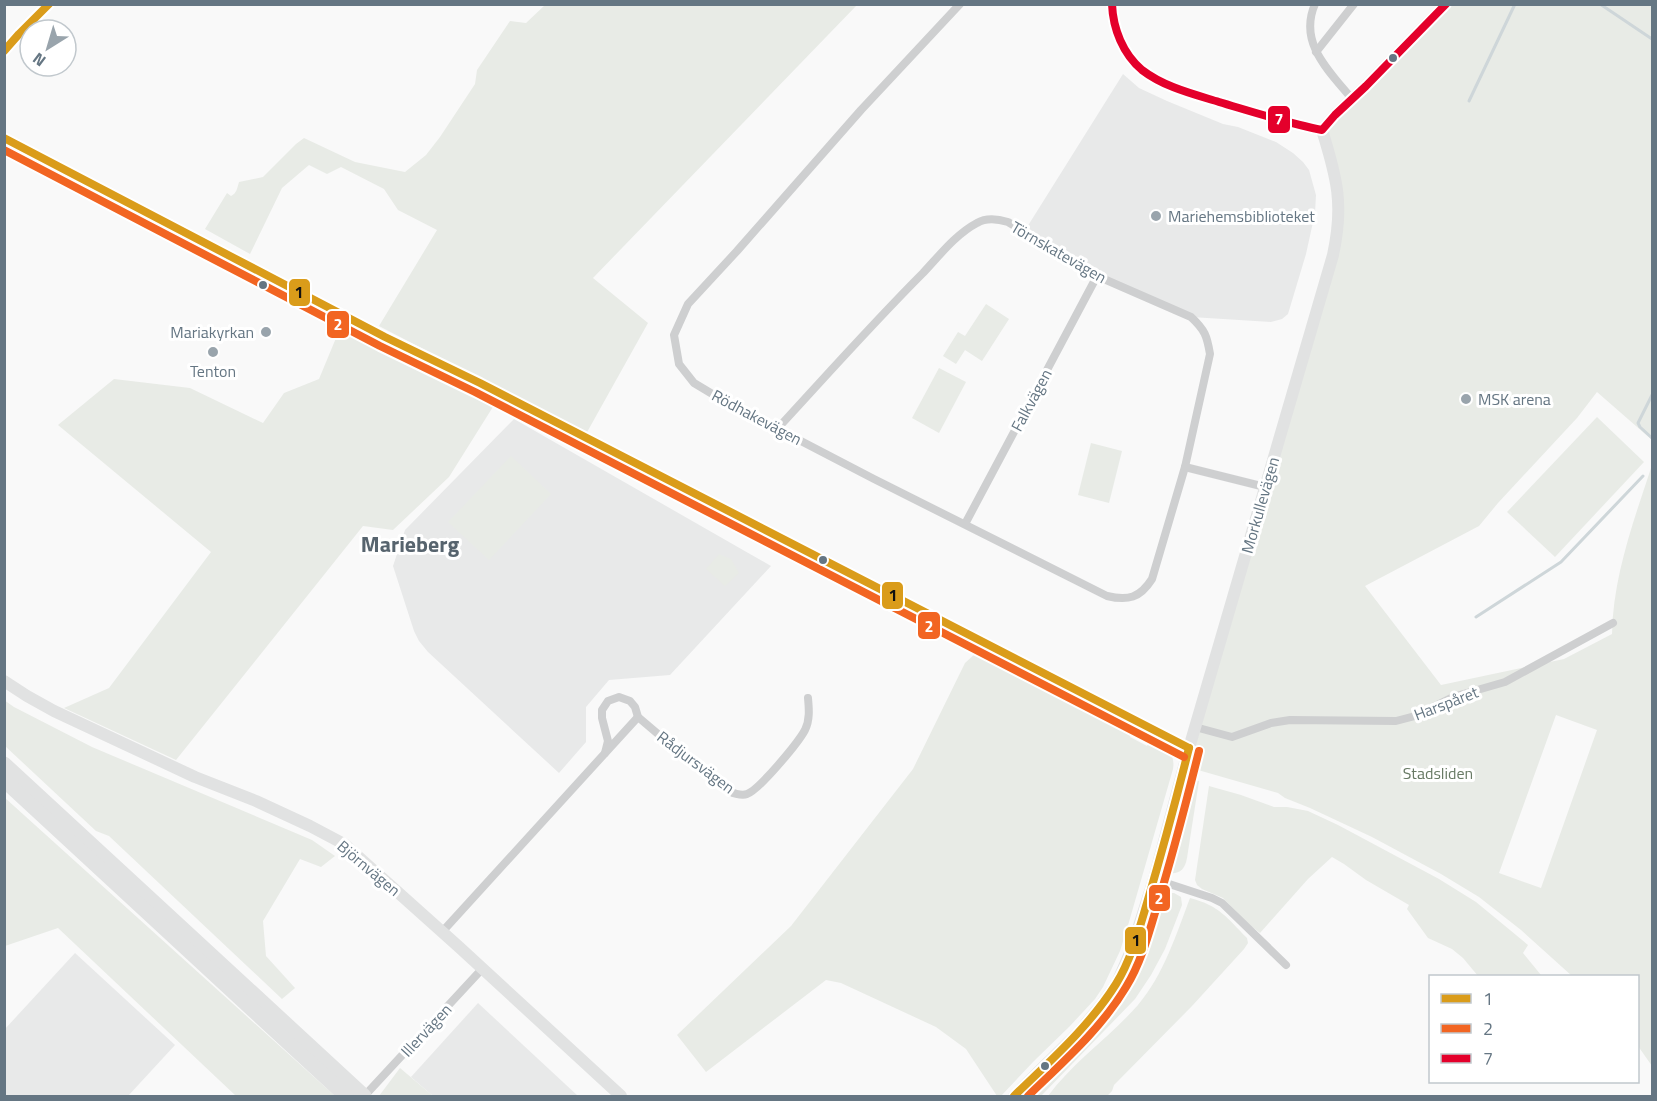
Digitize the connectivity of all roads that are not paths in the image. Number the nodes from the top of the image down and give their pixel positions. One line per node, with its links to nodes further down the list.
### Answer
1 (50, 4): 7 (street)
2 (960, 4): 13 (street, Rödhakevägen)
3 (1112, 4): 10 (street)
4 (1315, 4): 8 (street)
5 (1354, 4): 8 (street)
6 (1446, 4): 9 (street)
7 (4, 52)
8 (1316, 52): 9 (street)
9 (1352, 99): 10 (street)
10 (1322, 130): 15 (street, Morkullevägen)
11 (4, 138): 22 (street)
12 (1097, 276): 13 (street, Törnskatevägen); 14 (street, Törnskatevägen); 16 (street, Falkvägen)
13 (778, 428): 16 (street, Rödhakevägen)
14 (1185, 467): 15 (street); 16 (street, Rödhakevägen)
15 (1265, 487): 21 (street, Morkullevägen)
16 (965, 524)
17 (1613, 623): 21 (street, Harspåret)
18 (4, 681): 27 (street, Björnvägen)
19 (808, 698): 20 (street, Rådjursvägen)
20 (638, 717): 23 (street); 23 (street, Rådjursvägen)
21 (1195, 727): 22 (street, Morkullevägen)
22 (1189, 748): 26 (street, Morkullevägen)
23 (605, 753): 27 (street)
24 (4, 765): 30 (highway)
25 (4, 780): 31 (highway)
26 (1154, 879): 28 (street); 33 (street, Morkullevägen)
27 (442, 932): 29 (street, Björnvägen)
28 (1286, 965)
29 (482, 969): 30 (street, Illervägen); 32 (street, Björnvägen)
30 (367, 1094)
31 (346, 1096)
32 (621, 1096)
33 (1014, 1096)

